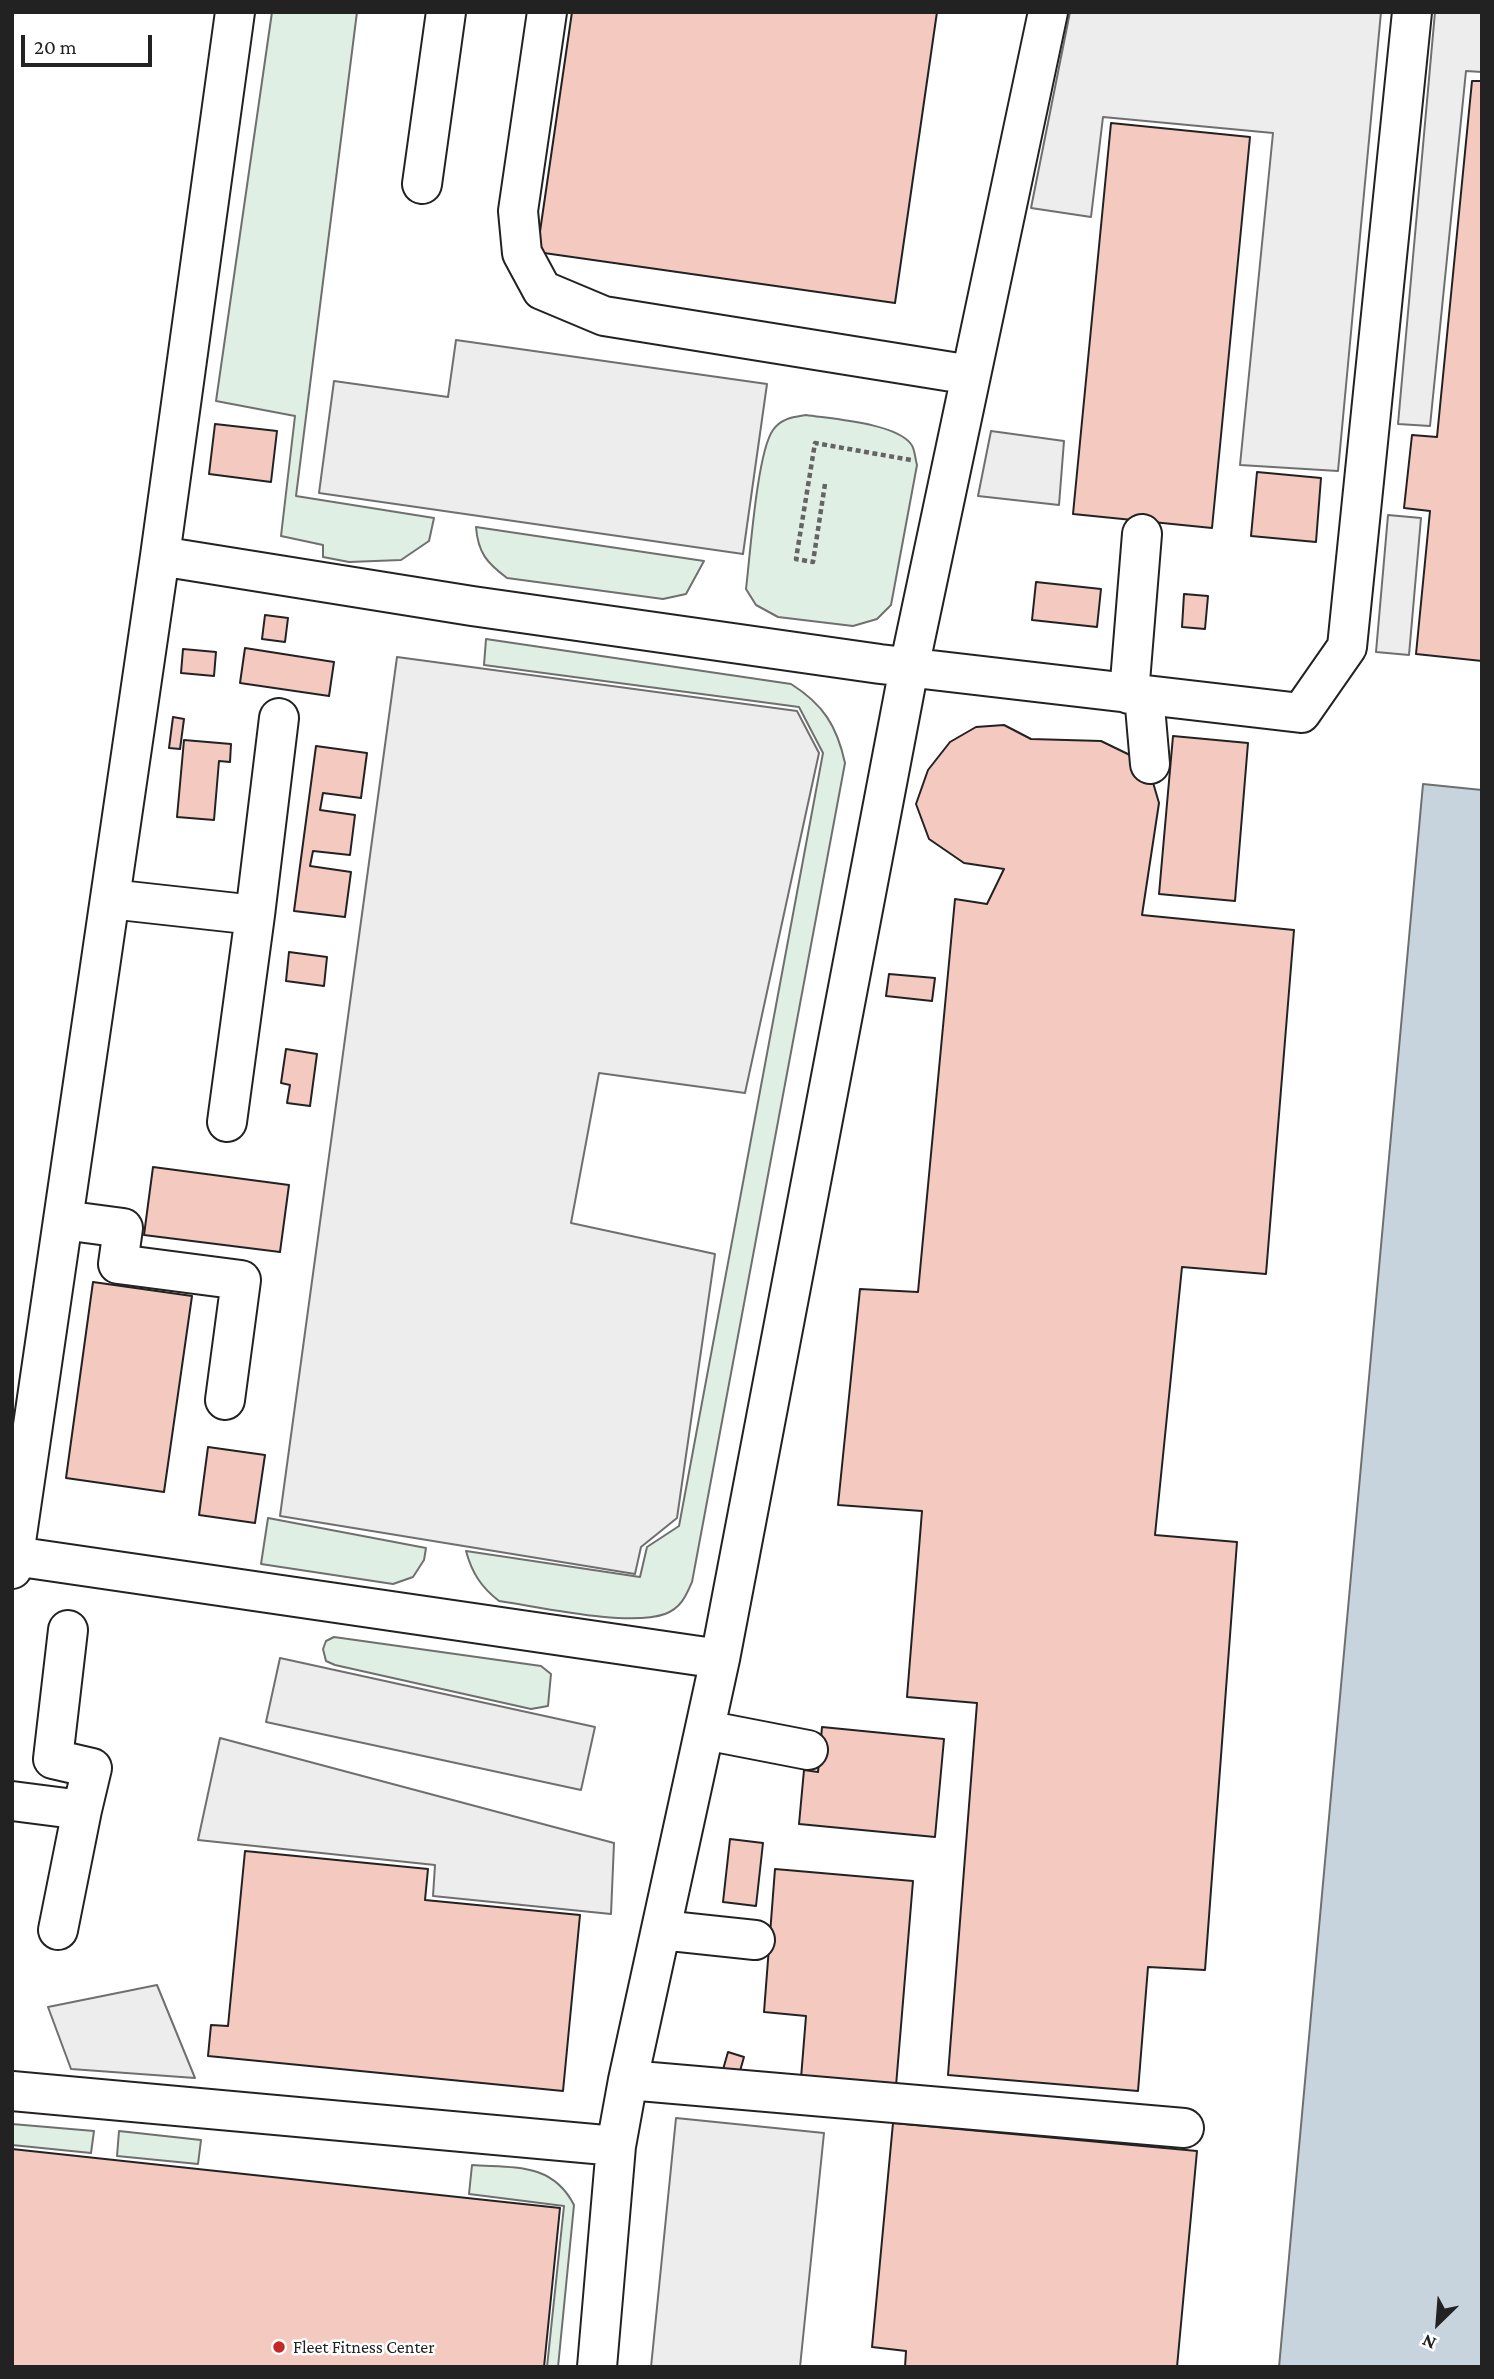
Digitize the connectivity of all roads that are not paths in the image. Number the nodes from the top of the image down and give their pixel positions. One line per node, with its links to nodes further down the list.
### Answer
1 (235, 12): 9 (street)
2 (446, 12): 6 (street)
3 (547, 12): 7 (street)
4 (1048, 12): 7 (street)
5 (1412, 12): 11 (street)
6 (422, 184)
7 (971, 375): 10 (street)
8 (1142, 534): 11 (street)
9 (160, 556): 10 (street); 14 (street)
10 (909, 668): 11 (street); 21 (street)
11 (1136, 694): 13 (street)
12 (279, 718): 15 (street)
13 (1150, 764)
14 (110, 899): 15 (street); 17 (street)
15 (255, 915): 16 (street)
16 (227, 1122)
17 (63, 1220): 18 (street); 19 (street)
18 (225, 1400)
19 (13, 1563): 21 (street)
20 (68, 1630): 25 (street)
21 (720, 1659): 22 (street)
22 (705, 1730): 23 (street); 27 (street)
23 (808, 1750)
24 (12, 1801): 25 (street)
25 (82, 1810): 26 (street)
26 (58, 1930)
27 (661, 1930): 28 (street); 29 (street)
28 (755, 1940)
29 (628, 2080): 31 (street); 32 (street)
30 (12, 2091): 32 (street)
31 (1184, 2128)
32 (616, 2146): 33 (street)
33 (597, 2367)

